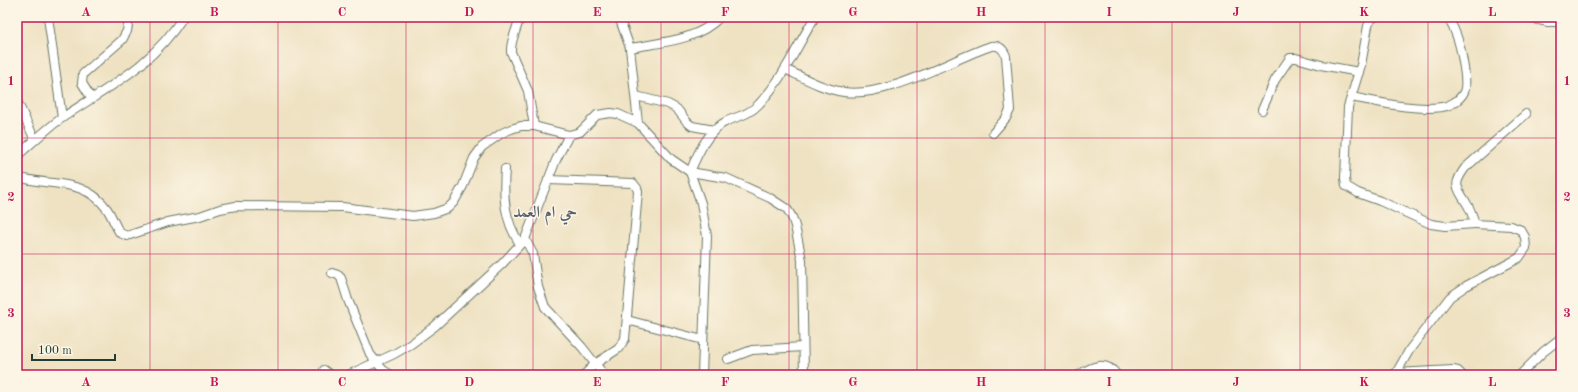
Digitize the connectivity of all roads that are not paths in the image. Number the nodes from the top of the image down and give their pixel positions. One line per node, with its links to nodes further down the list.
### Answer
1 (48, 17): 21 (street)
2 (183, 17): 17 (street)
3 (519, 17): 23 (street)
4 (619, 17): 12 (street)
5 (720, 17): 12 (street)
6 (815, 17): 13 (street)
7 (1374, 17): 14 (street)
8 (1446, 17): 16 (street)
9 (1526, 17): 11 (street)
10 (129, 20): 17 (street)
11 (1561, 22)
12 (630, 48): 15 (street)
13 (785, 69): 24 (street); 25 (street)
14 (1359, 72): 16 (street); 19 (street)
15 (636, 96): 22 (street); 24 (street)
16 (1351, 97): 33 (street)
17 (92, 98): 21 (street)
18 (17, 100): 27 (street)
19 (1262, 110)
20 (1526, 114): 33 (street)
21 (62, 118): 27 (street)
22 (638, 123): 26 (street); 30 (street)
23 (534, 126): 26 (street); 31 (street)
24 (714, 130): 30 (street)
25 (993, 133)
26 (569, 136): 32 (street)
27 (35, 140): 28 (street)
28 (17, 156)
29 (505, 170): 34 (street)
30 (690, 172): 38 (street); 39 (street)
31 (17, 177)
32 (548, 180): 34 (street); 36 (street)
33 (1475, 224): 43 (street)
34 (523, 241): 41 (street); 42 (street)
35 (332, 273): 41 (street)
36 (627, 320): 38 (street); 42 (street)
37 (1561, 338): 53 (street)
38 (703, 340): 48 (street)
39 (803, 347): 40 (street); 49 (street)
40 (728, 359)
41 (376, 363): 44 (street); 45 (street)
42 (595, 364): 46 (street); 47 (street)
43 (1395, 374): 52 (street)
44 (348, 375)
45 (391, 375)
46 (584, 375)
47 (604, 375)
48 (702, 375)
49 (804, 375)
50 (1079, 375): 51 (street)
51 (1117, 375)
52 (1462, 375)
53 (1520, 375)

